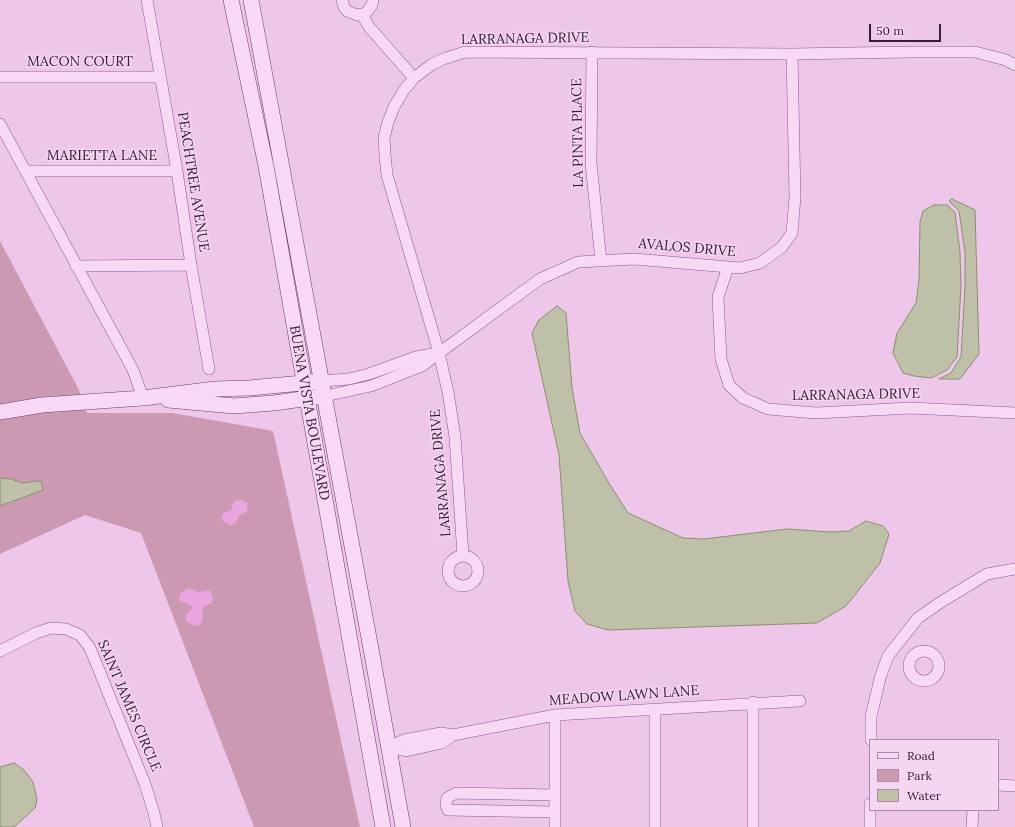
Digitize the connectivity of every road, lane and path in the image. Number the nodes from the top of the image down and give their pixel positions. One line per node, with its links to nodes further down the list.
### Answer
1 (147, 0): 11 (street, PEACHTREE AVENUE)
2 (231, 0): 23 (main road, BUENA VISTA BOULEVARD)
3 (251, 0): 22 (main road, BUENA VISTA BOULEVARD)
4 (342, 0): 6 (street)
5 (372, 0): 6 (street)
6 (362, 15): 12 (street)
7 (592, 52): 8 (street, LARRANAGA DRIVE); 12 (street, LARRANAGA DRIVE); 16 (street, LA PINTA PLACE)
8 (792, 54): 9 (street, LARRANAGA DRIVE); 19 (street, AVALOS DRIVE)
9 (1015, 65)
10 (0, 77): 11 (street, MACON COURT)
11 (160, 77): 15 (street, PEACHTREE AVENUE)
12 (414, 78): 20 (street, LARRANAGA DRIVE)
13 (0, 124): 14 (street)
14 (26, 171): 15 (street, MARIETTA LANE); 18 (street)
15 (178, 171): 17 (street, PEACHTREE AVENUE)
16 (601, 261): 19 (street, AVALOS DRIVE); 20 (street, AVALOS DRIVE)
17 (191, 265): 18 (street); 21 (street, PEACHTREE AVENUE)
18 (76, 266): 25 (street)
19 (728, 267): 28 (street, LARRANAGA DRIVE)
20 (438, 353): 22 (street, AVALOS DRIVE); 24 (street, AVALOS DRIVE); 29 (street, LARRANAGA DRIVE)
21 (209, 369)
22 (322, 381): 23 (main road); 24 (main road, BUENA VISTA BOULEVARD)
23 (304, 384): 25 (main road); 26 (main road, BUENA VISTA BOULEVARD)
24 (324, 396): 26 (main road); 39 (main road, BUENA VISTA BOULEVARD)
25 (143, 398): 26 (main road); 27 (main road)
26 (307, 399): 40 (main road, BUENA VISTA BOULEVARD)
27 (0, 412)
28 (1015, 413)
29 (463, 555)
30 (1015, 569): 31 (street)
31 (900, 641): 33 (street); 38 (street)
32 (0, 651): 47 (street, SAINT JAMES CIRCLE)
33 (914, 654)
34 (800, 700): 35 (street, MEADOW LAWN LANE)
35 (753, 702): 36 (street, MEADOW LAWN LANE); 52 (street)
36 (655, 709): 37 (street, MEADOW LAWN LANE); 51 (street)
37 (555, 715): 39 (street, MEADOW LAWN LANE); 43 (street)
38 (871, 739)
39 (389, 746): 40 (main road); 49 (main road, BUENA VISTA BOULEVARD)
40 (370, 750): 48 (main road, BUENA VISTA BOULEVARD)
41 (999, 785): 42 (street)
42 (1015, 786)
43 (555, 795): 46 (street); 46 (street)
44 (870, 811): 53 (street)
45 (973, 811): 54 (street)
46 (555, 812): 50 (street)
47 (157, 827)
48 (383, 827)
49 (403, 827)
50 (555, 827)
51 (655, 827)
52 (753, 827)
53 (870, 827)
54 (972, 827)

